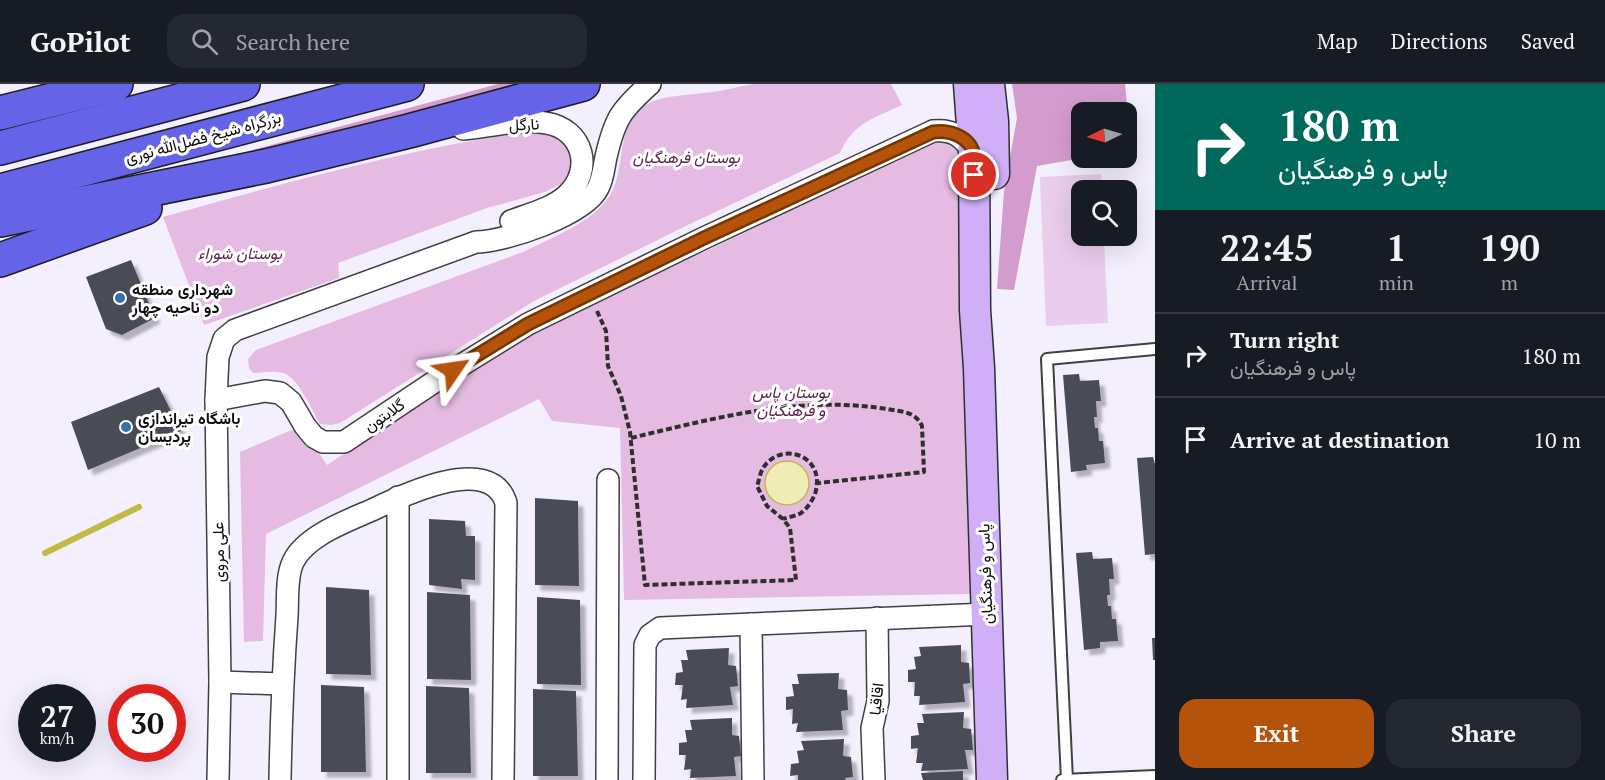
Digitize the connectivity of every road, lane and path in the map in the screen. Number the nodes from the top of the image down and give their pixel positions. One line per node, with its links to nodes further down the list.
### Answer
1 (116, 84): 8 (highway)
2 (243, 84): 10 (highway)
3 (407, 84): 13 (highway, بزرگراه شیخ فضل‌الله نوری)
4 (583, 84): 9 (highway)
5 (650, 84): 15 (street, نارگل)
6 (969, 84): 11 (street, پاس و فرهنگیان)
7 (989, 84): 20 (street, پاس و فرهنگیان)
8 (0, 113)
9 (410, 131): 12 (highway); 15 (street, نارگل)
10 (0, 148)
11 (974, 153): 17 (street, گلابتون); 20 (street, پاس و فرهنگیان)
12 (266, 166): 14 (highway); 16 (highway)
13 (0, 191)
14 (0, 220)
15 (476, 242): 18 (street, نارگل)
16 (0, 260)
17 (590, 294): 21 (street, گلابتون); 22 (path)
18 (235, 330): 21 (street, علی مروی)
19 (1155, 349): 43 (lane)
20 (979, 368): 27 (street, پاس و فرهنگیان)
21 (216, 400): 30 (street, علی مروی)
22 (631, 438): 24 (path); 26 (path)
23 (608, 480): 37 (street)
24 (818, 483): 26 (path); 26 (path)
25 (398, 497): 31 (street); 35 (street); 36 (street)
26 (783, 519)
27 (987, 615): 28 (street); 41 (street, پاس و فرهنگیان)
28 (877, 618): 29 (street); 40 (street, اقاقیا)
29 (751, 624): 38 (street); 39 (street)
30 (220, 682): 31 (street); 33 (street, علی مروی)
31 (282, 684): 34 (street)
32 (1155, 776): 43 (lane)
33 (218, 780)
34 (280, 780)
35 (398, 780)
36 (503, 780)
37 (607, 780)
38 (644, 780)
39 (753, 780)
40 (874, 780)
41 (992, 780)
42 (1062, 780): 43 (lane)
43 (1067, 780)

